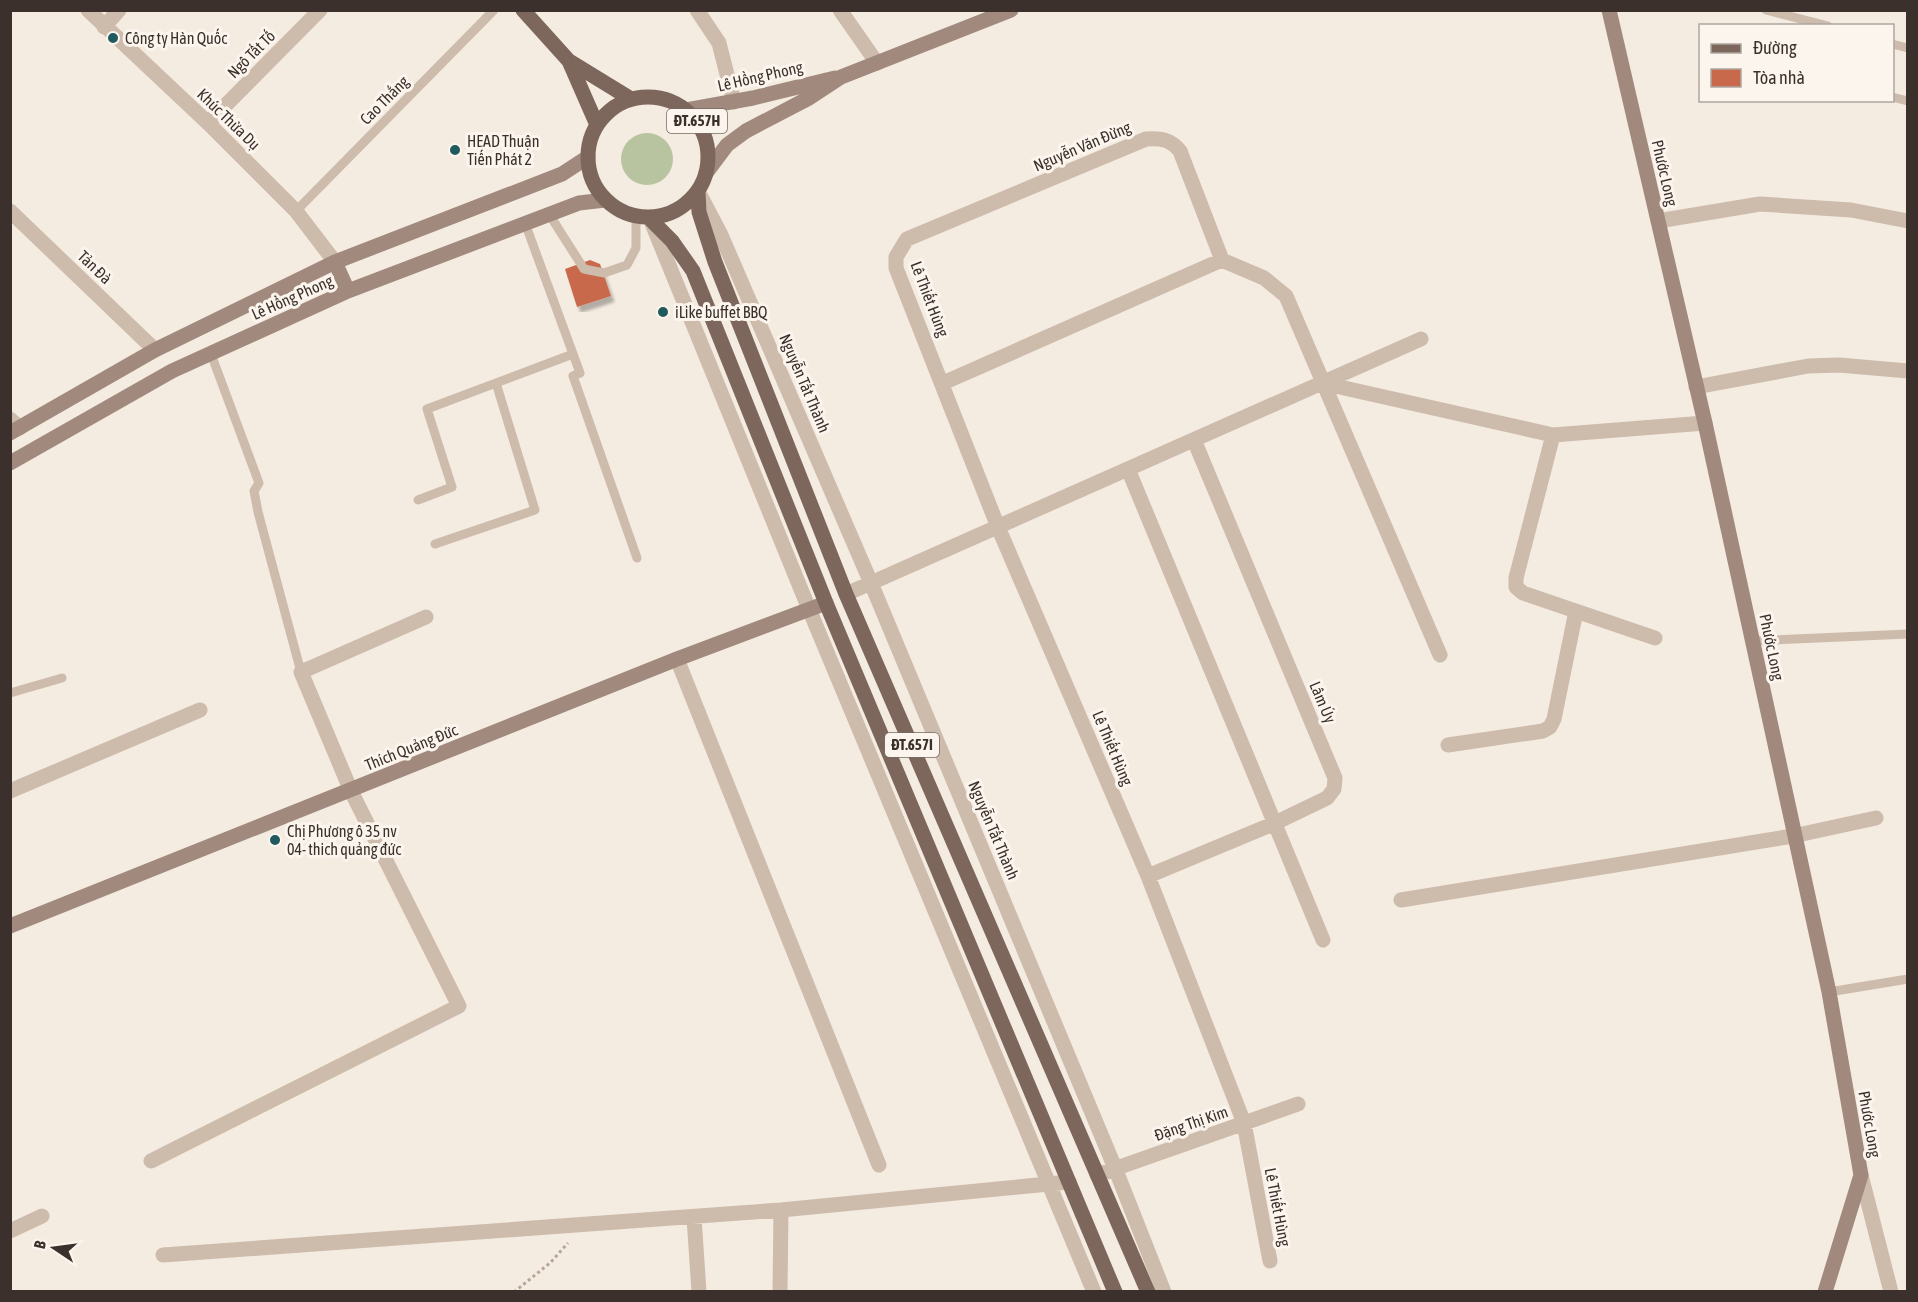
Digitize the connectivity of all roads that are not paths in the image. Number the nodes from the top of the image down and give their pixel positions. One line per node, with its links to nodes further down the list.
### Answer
1 (88, 10): 14 (street, Khúc Thừa Dụ)
2 (119, 10): 14 (street)
3 (320, 10): 21 (street, Ngô Tất Tố)
4 (494, 10): 28 (lane, Cao Thắng)
5 (523, 10): 15 (main road)
6 (697, 10): 19 (street)
7 (840, 10): 16 (street)
8 (1011, 10): 16 (street, Lê Hồng Phong / ĐT.657H)
9 (1609, 10): 31 (street, Phước Long)
10 (1766, 10): 11 (lane)
11 (1790, 15): 12 (lane); 13 (lane)
12 (1789, 24)
13 (1821, 24)
14 (104, 27): 21 (street, Khúc Thừa Dụ)
15 (569, 61): 18 (main road); 22 (main road)
16 (877, 63): 17 (street, Lê Hồng Phong / ĐT.657H)
17 (841, 77): 19 (street, Lê Hồng Phong / ĐT.657H); 24 (street, Lê Hồng Phong / ĐT.657H)
18 (631, 99): 20 (main road, ĐT.657H); 22 (main road, ĐT.657H)
19 (734, 102): 20 (street, Lê Hồng Phong / ĐT.657H)
20 (686, 110): 24 (main road, ĐT.657H)
21 (208, 123): 28 (street, Khúc Thừa Dụ)
22 (597, 125): 23 (main road)
23 (588, 157): 26 (main road); 36 (street, Lê Hồng Phong)
24 (706, 173): 25 (main road, ĐT.657H)
25 (698, 191): 30 (main road, ĐT.657H); 57 (street, Nguyễn Tất Thành); 58 (main road, ĐT.657I)
26 (605, 200): 29 (street, Lê Hồng Phong); 30 (main road)
27 (10, 211): 39 (street, Tản Đà)
28 (296, 211): 36 (street, Khúc Thừa Dụ)
29 (549, 214): 30 (lane); 33 (street, Lê Hồng Phong)
30 (643, 217): 59 (main road, ĐT.657I); 60 (street)
31 (1658, 220): 32 (street); 46 (street, Phước Long)
32 (1908, 221)
33 (525, 224): 37 (street, Lê Hồng Phong); 41 (lane)
34 (896, 257): 35 (street, Nguyễn Văn Đừng); 43 (street, Lê Thiết Hùng)
35 (1222, 260): 43 (street); 44 (street)
36 (335, 262): 37 (street); 39 (street, Lê Hồng Phong)
37 (348, 291): 40 (street, Lê Hồng Phong)
38 (1421, 339): 44 (street)
39 (155, 350): 48 (street, Lê Hồng Phong)
40 (211, 354): 51 (street, Lê Hồng Phong); 68 (lane)
41 (573, 354): 45 (lane); 56 (lane)
42 (1908, 371): 46 (street)
43 (943, 383): 54 (street, Lê Thiết Hùng)
44 (1322, 383): 49 (street); 50 (street); 66 (street)
45 (496, 384): 53 (lane); 55 (lane)
46 (1696, 387): 47 (street, Phước Long)
47 (1705, 423): 49 (street); 65 (street, Phước Long)
48 (14, 427)
49 (1553, 435): 61 (street)
50 (1194, 440): 52 (street); 76 (street, Lâm Úy)
51 (10, 464)
52 (1128, 469): 54 (street); 76 (street)
53 (418, 500)
54 (998, 526): 57 (street); 78 (street, Lê Thiết Hùng)
55 (435, 544)
56 (637, 558)
57 (871, 583): 58 (street); 88 (street, Nguyễn Tất Thành)
58 (846, 594): 59 (main road); 90 (main road, ĐT.657I)
59 (826, 603): 60 (street, Thích Quảng Đức); 91 (main road, ĐT.657I)
60 (809, 609): 67 (street, Thích Quảng Đức); 92 (street)
61 (1576, 611): 64 (street); 72 (street)
62 (426, 617): 68 (street)
63 (1908, 634): 65 (lane)
64 (1654, 638)
65 (1752, 641): 77 (street, Phước Long)
66 (1440, 655)
67 (677, 659): 74 (street, Thích Quảng Đức); 87 (street)
68 (301, 672): 74 (street)
69 (62, 678): 70 (lane)
70 (10, 693)
71 (200, 710): 73 (street)
72 (1448, 745)
73 (10, 790)
74 (351, 791): 80 (street, Thích Quảng Đức); 86 (street)
75 (1876, 818): 77 (street)
76 (1275, 823): 78 (street, Lâm Úy); 81 (street)
77 (1793, 836): 79 (street); 83 (street, Phước Long)
78 (1148, 876): 85 (street, Lê Thiết Hùng)
79 (1401, 900)
80 (10, 926)
81 (1323, 940)
82 (1908, 979): 83 (lane)
83 (1828, 992): 89 (street, Phước Long)
84 (1298, 1104): 85 (street, Đặng Thị Kim)
85 (1244, 1123): 88 (street, Đặng Thị Kim); 98 (street, Lê Thiết Hùng)
86 (151, 1161)
87 (879, 1165)
88 (1115, 1168): 90 (street, Đặng Thị Kim); 104 (street, Nguyễn Tất Thành)
89 (1861, 1174): 105 (street, Phước Long); 106 (street)
90 (1097, 1175): 103 (main road, ĐT.657I)
91 (1069, 1182): 92 (street); 102 (main road, ĐT.657I)
92 (1048, 1184): 93 (street); 101 (street)
93 (781, 1210): 95 (street); 100 (street)
94 (42, 1216): 96 (street)
95 (694, 1217): 97 (street); 99 (street)
96 (10, 1231)
97 (163, 1256)
98 (1270, 1262)
99 (699, 1292)
100 (780, 1292)
101 (1094, 1292)
102 (1115, 1292)
103 (1148, 1292)
104 (1164, 1292)
105 (1825, 1292)
106 (1891, 1292)

